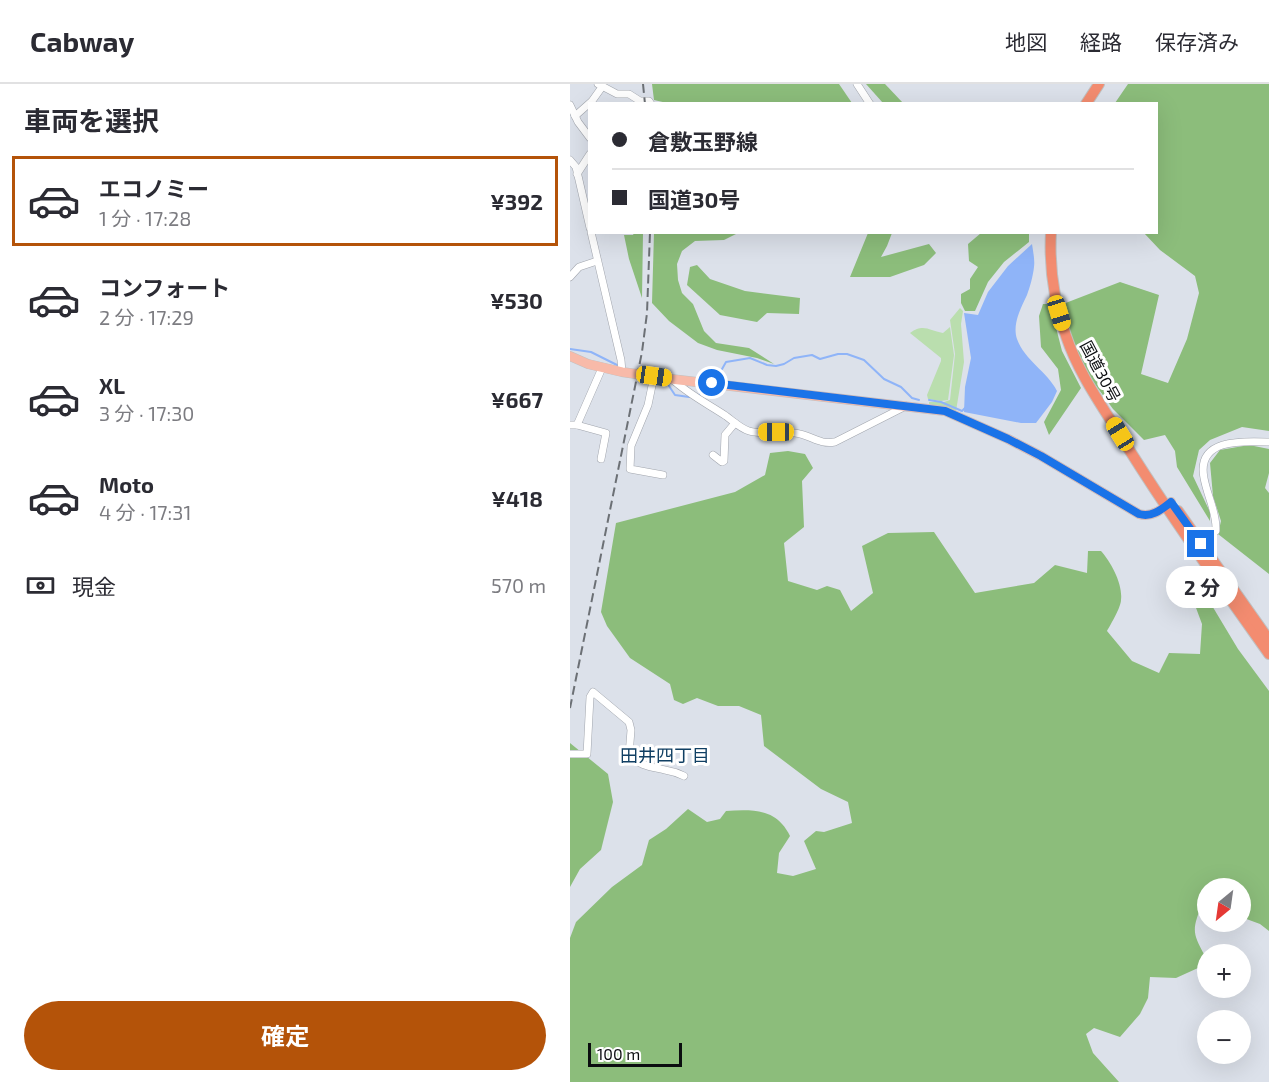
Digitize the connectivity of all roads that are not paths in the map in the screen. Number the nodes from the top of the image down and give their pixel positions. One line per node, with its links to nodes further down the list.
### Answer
1 (857, 84): 8 (street)
2 (1099, 84): 9 (highway)
3 (600, 85): 4 (street); 5 (street)
4 (621, 94): 6 (street); 7 (street)
5 (590, 102)
6 (619, 102)
7 (650, 102)
8 (869, 102)
9 (1087, 102)
10 (588, 104): 12 (street)
11 (570, 105): 12 (street)
12 (575, 116): 13 (street)
13 (588, 135)
14 (570, 160): 16 (street)
15 (586, 166): 16 (street)
16 (577, 174): 17 (street)
17 (588, 221)
18 (591, 234): 20 (street)
19 (1051, 234): 34 (highway, 国道30号)
20 (597, 261): 21 (street); 24 (street)
21 (570, 277)
22 (570, 356): 23 (main road)
23 (602, 368): 24 (main road); 29 (street)
24 (622, 372): 25 (main road)
25 (654, 376): 26 (main road); 33 (street)
26 (671, 379): 27 (main road); 28 (street)
27 (906, 406): 28 (street); 34 (main road)
28 (735, 423): 31 (street)
29 (573, 425): 32 (street)
30 (1269, 442): 35 (street)
31 (713, 455)
32 (601, 459)
33 (663, 475)
34 (1169, 504): 35 (highway, 国道30号)
35 (1198, 546): 36 (highway, 国道30号); 37 (highway, 国道30号)
36 (1269, 640)
37 (1269, 654)
38 (570, 754): 39 (street)
39 (684, 776)

